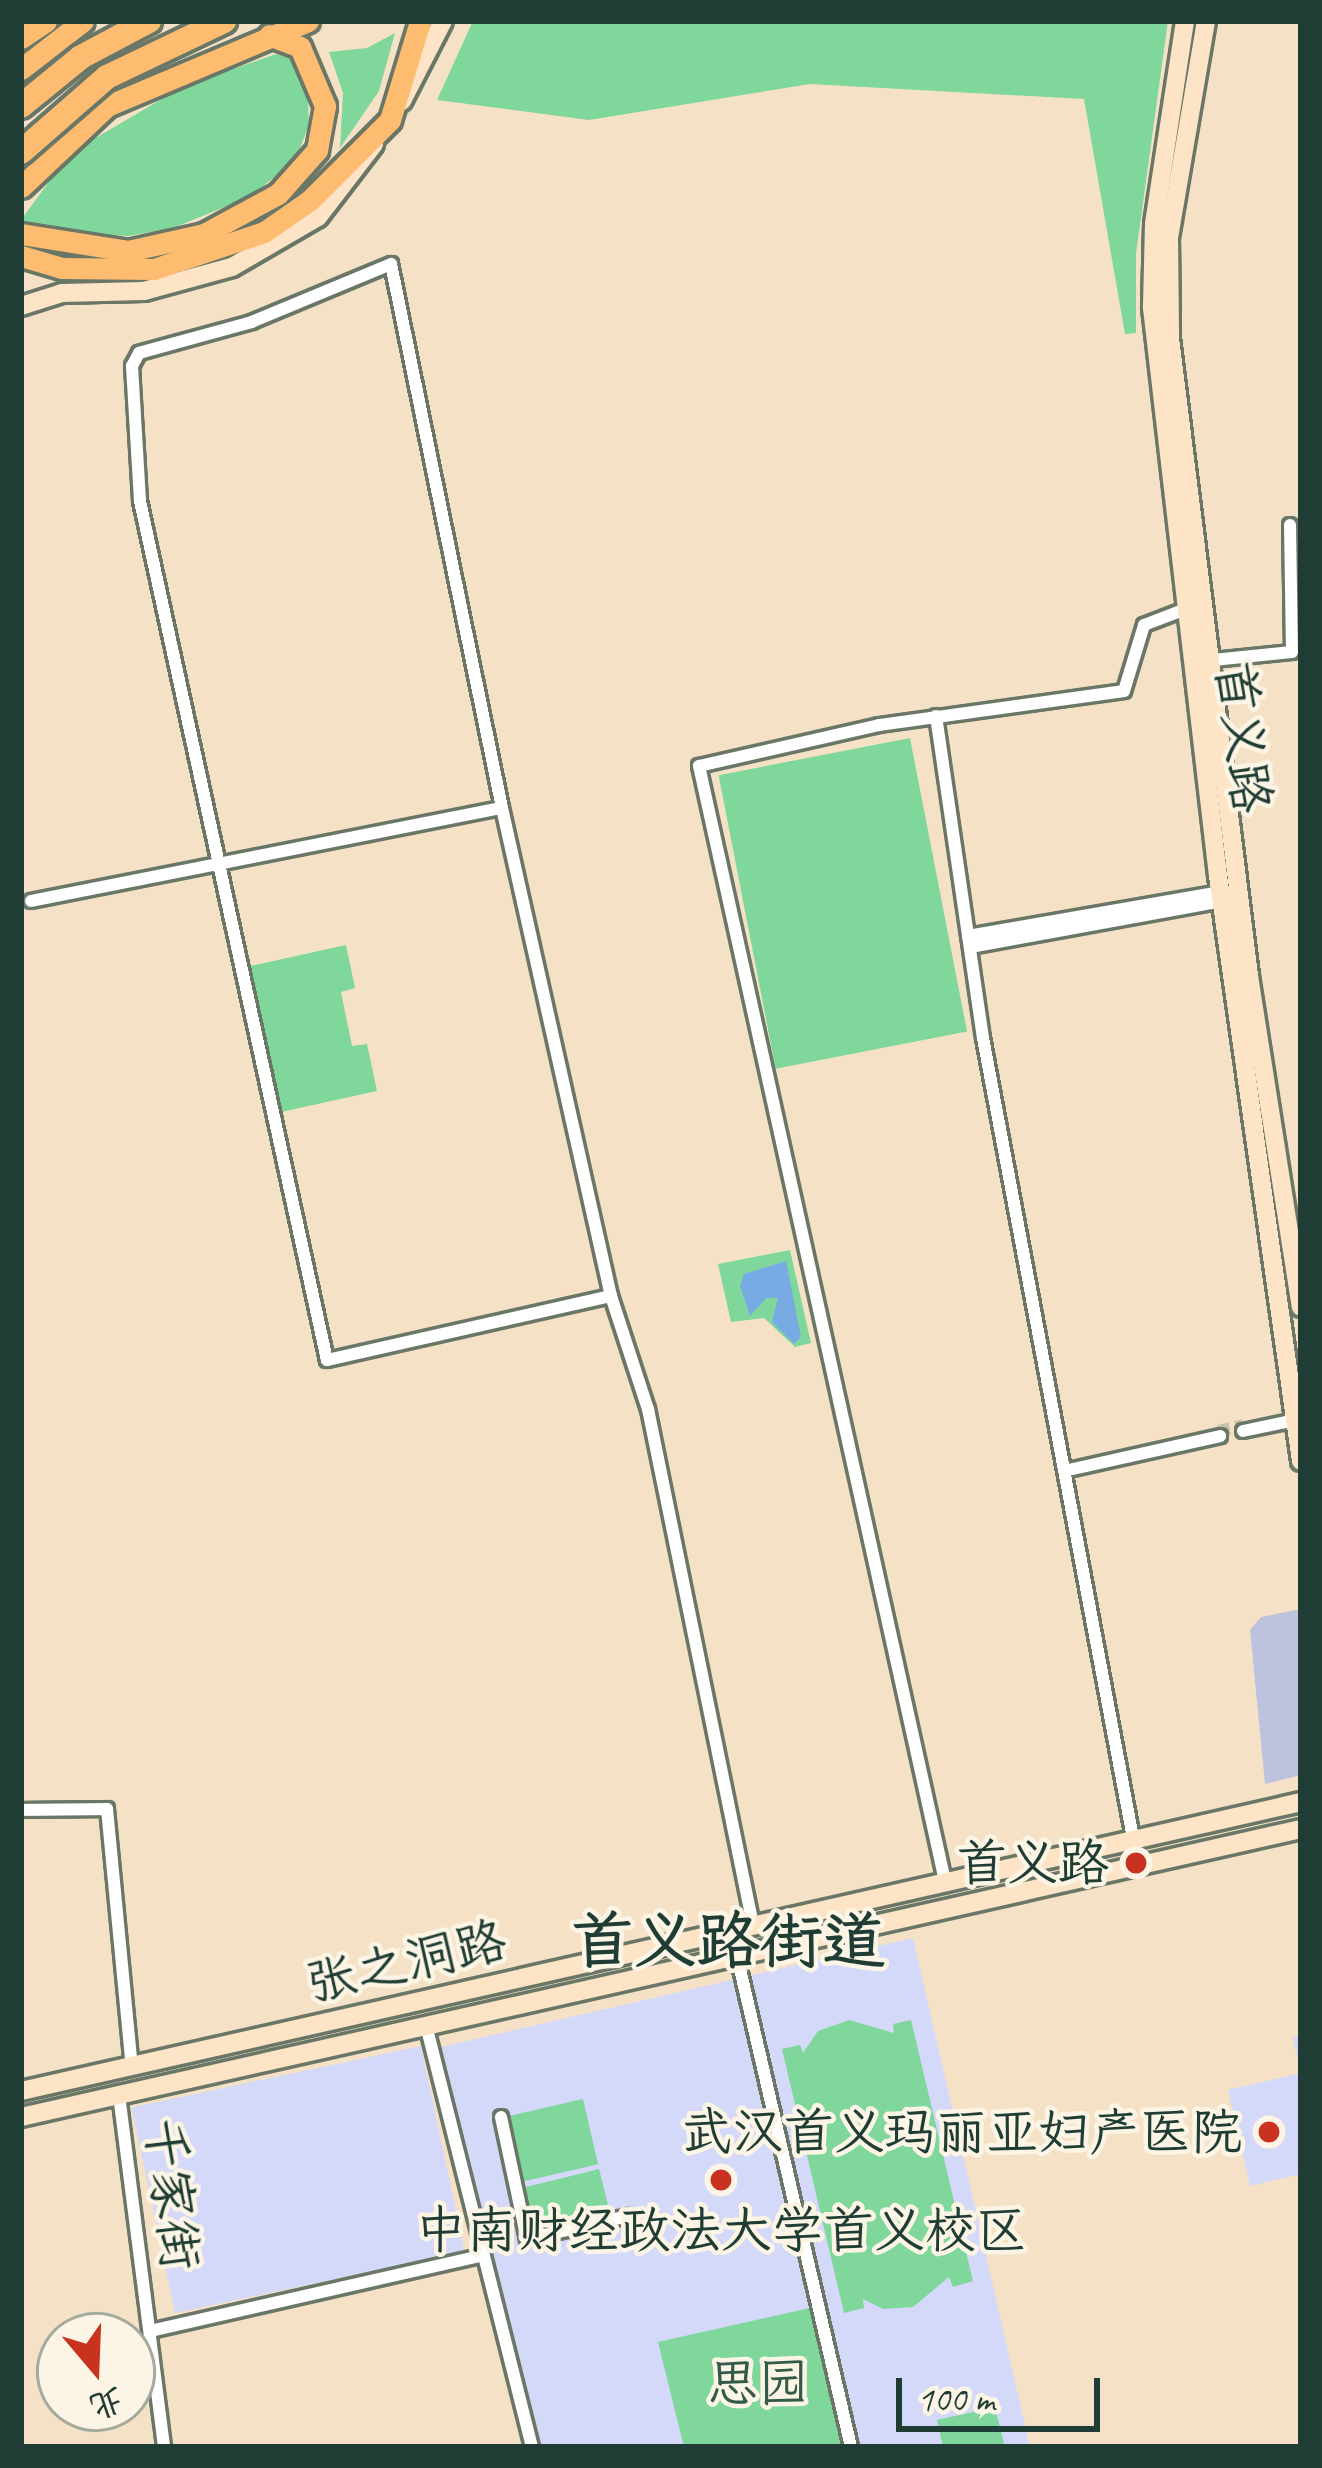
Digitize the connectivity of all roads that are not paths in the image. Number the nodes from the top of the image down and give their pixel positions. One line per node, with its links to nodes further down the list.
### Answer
1 (46, 21): 11 (main road)
2 (83, 21): 12 (main road)
3 (149, 21): 13 (highway, bridge)
4 (224, 21): 15 (highway, bridge)
5 (308, 21): 10 (main road)
6 (420, 21): 14 (main road)
7 (443, 21): 14 (main road)
8 (1185, 21): 21 (main road, 首义路)
9 (1206, 21): 21 (main road, 首义路)
10 (269, 35): 16 (main road); 17 (main road)
11 (21, 38)
12 (21, 70)
13 (21, 106)
14 (390, 120): 18 (main road); 19 (main road)
15 (21, 152)
16 (21, 187)
17 (21, 234)
18 (21, 256)
19 (21, 306)
20 (1290, 525): 22 (street)
21 (1195, 606): 22 (main road, 首义路); 23 (street); 26 (main road, 首义路)
22 (1213, 659): 26 (main road, 首义路)
23 (936, 716): 28 (street); 40 (street)
24 (502, 808): 25 (street); 25 (street); 29 (street)
25 (219, 863): 27 (street); 29 (street)
26 (1230, 895): 28 (street); 30 (main road, 首义路); 31 (main road, 首义路)
27 (31, 901)
28 (969, 942): 35 (street)
29 (611, 1295): 41 (street)
30 (1301, 1307)
31 (1294, 1417): 32 (street); 34 (main road, 首义路)
32 (1243, 1428)
33 (1219, 1434): 35 (street)
34 (1301, 1462)
35 (1064, 1469): 39 (street)
36 (1301, 1802): 39 (main road, 张之洞路)
37 (21, 1810): 45 (street, 千家街)
38 (1301, 1828): 43 (main road, 张之洞路)
39 (1133, 1838): 40 (main road, 张之洞路)
40 (945, 1881): 41 (main road, 张之洞路)
41 (753, 1925): 42 (main road, 张之洞路)
42 (731, 1930): 43 (street); 45 (main road, 张之洞路)
43 (736, 1953): 44 (main road, 张之洞路); 57 (street)
44 (426, 2025): 47 (main road, 张之洞路); 51 (street)
45 (132, 2068): 46 (main road, 张之洞路)
46 (21, 2091)
47 (119, 2095): 49 (main road, 张之洞路); 52 (street, 千家街)
48 (501, 2116): 50 (street)
49 (21, 2117)
50 (628, 2216)
51 (479, 2256): 53 (street); 56 (street)
52 (148, 2312)
53 (156, 2330)
54 (156, 2381): 55 (street, 千家街)
55 (164, 2447)
56 (532, 2447)
57 (851, 2447)

